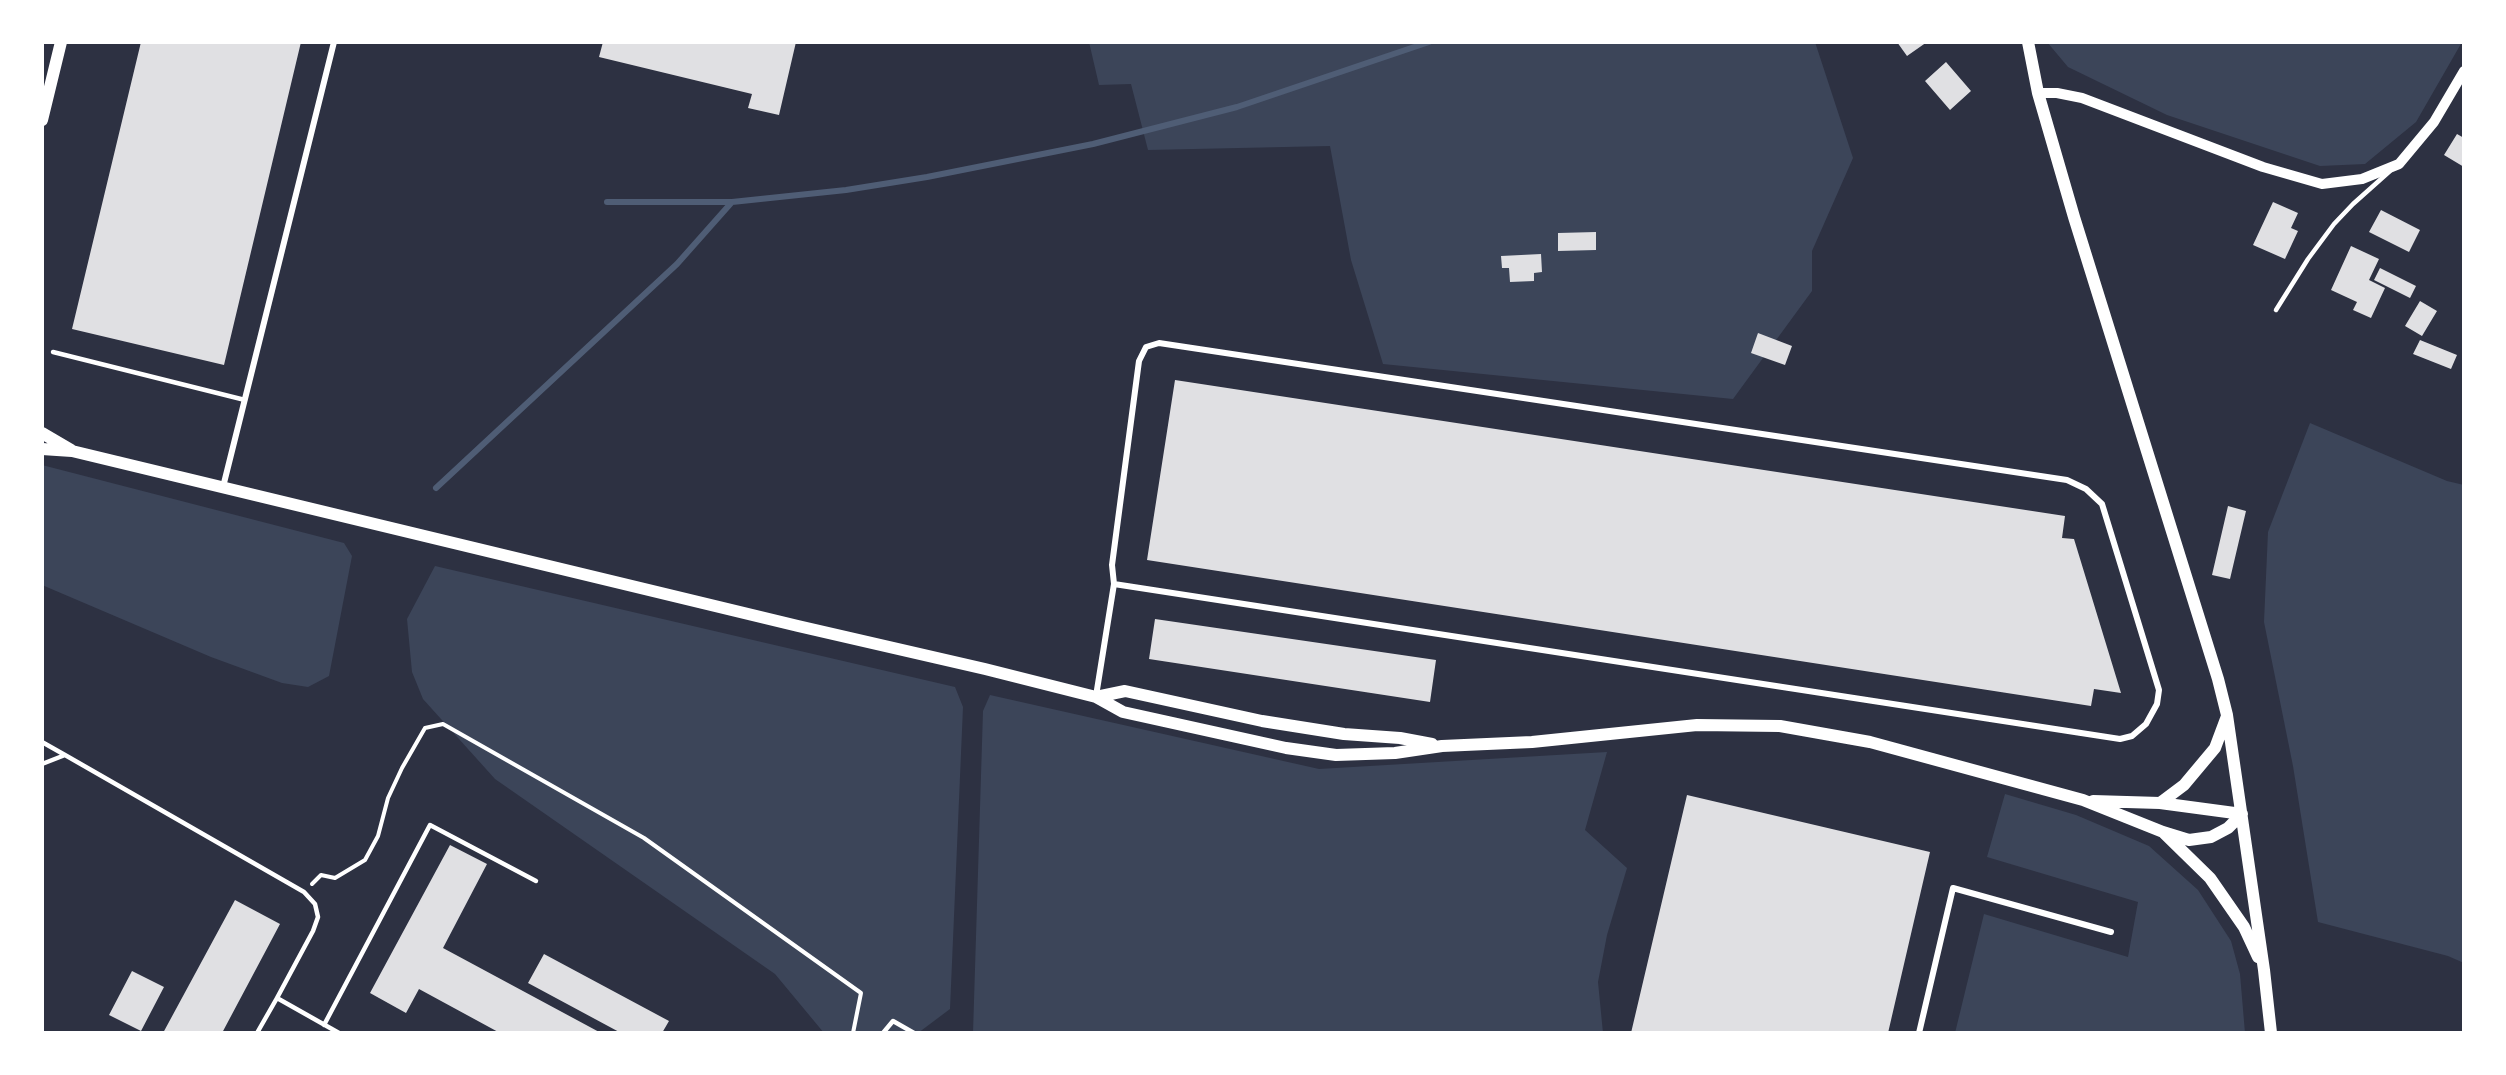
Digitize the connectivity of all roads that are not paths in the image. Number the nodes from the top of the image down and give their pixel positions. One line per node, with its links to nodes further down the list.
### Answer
1 (61, 42): 6 (main road)
2 (334, 42): 10 (street)
3 (2028, 42): 5 (main road)
4 (2464, 71): 7 (street)
5 (2038, 93): 7 (street); 17 (main road)
6 (42, 120)
7 (2399, 164): 8 (lane)
8 (2276, 310)
9 (52, 352): 10 (lane)
10 (245, 400): 14 (street)
11 (42, 433): 13 (main road)
12 (42, 449): 13 (main road)
13 (72, 451): 14 (main road)
14 (223, 488): 16 (main road)
15 (1114, 584): 15 (street); 16 (street)
16 (1096, 697): 19 (main road); 19 (main road)
17 (2227, 715): 23 (main road); 24 (main road)
18 (42, 742): 20 (lane)
19 (1442, 746): 22 (main road)
20 (64, 755): 21 (lane); 29 (lane)
21 (42, 764)
22 (2083, 800): 23 (main road); 25 (main road)
23 (2160, 803): 24 (main road)
24 (2242, 814): 25 (main road); 28 (main road)
25 (2163, 832): 28 (main road)
26 (536, 881): 30 (lane)
27 (2111, 932): 35 (street)
28 (2264, 970): 36 (main road)
29 (277, 998): 30 (lane); 31 (lane)
30 (324, 1025): 32 (lane)
31 (257, 1033)
32 (339, 1033)
33 (883, 1033): 34 (lane)
34 (914, 1033)
35 (1919, 1033)
36 (2271, 1033)

